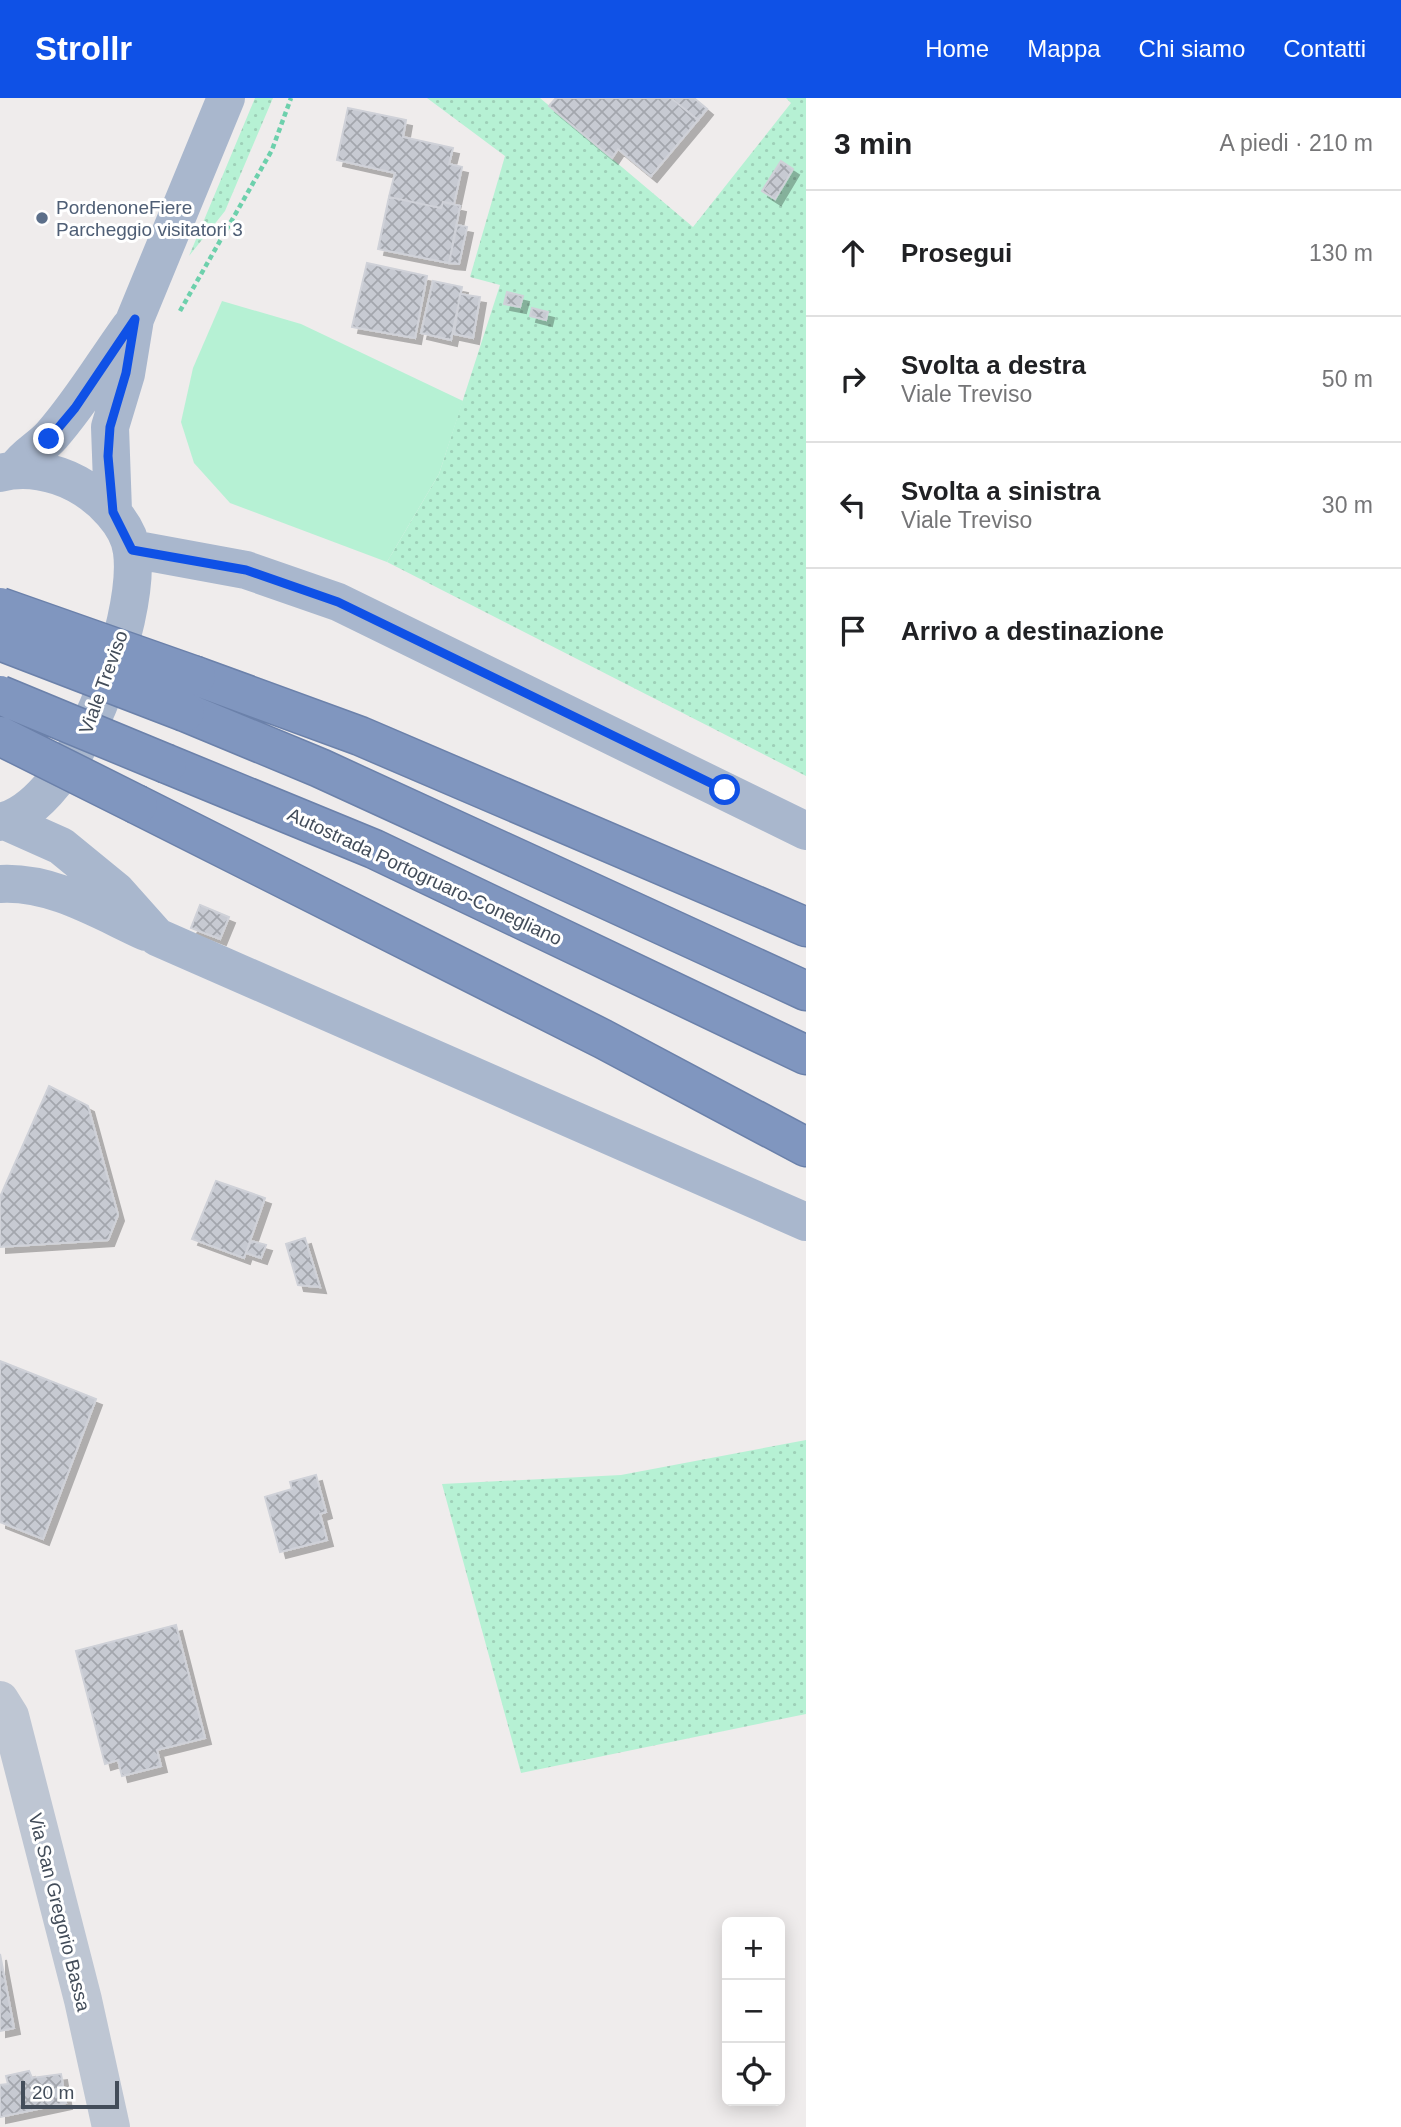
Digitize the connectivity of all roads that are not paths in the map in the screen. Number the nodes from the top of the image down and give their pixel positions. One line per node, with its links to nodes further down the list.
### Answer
1 (226, 98): 2 (main road, Viale Treviso)
2 (135, 319): 3 (main road, Viale Treviso); 4 (main road, Viale Treviso)
3 (8, 471): 4 (main road, Viale Treviso)
4 (113, 512): 5 (main road, Viale Treviso)
5 (132, 550): 10 (main road, Viale Treviso); 11 (main road)
6 (0, 607): 13 (highway, bridge)
7 (0, 641): 15 (highway, bridge)
8 (0, 695): 16 (highway, Autostrada Portogruaro-Conegliano, bridge)
9 (0, 736): 17 (highway, bridge)
10 (3, 822): 14 (main road)
11 (806, 831)
12 (0, 884): 14 (main road)
13 (806, 928)
14 (157, 937): 18 (main road)
15 (806, 991)
16 (806, 1055)
17 (806, 1147)
18 (806, 1222)
19 (0, 1700): 20 (street, Via San Gregorio Bassa)
20 (111, 2127)

